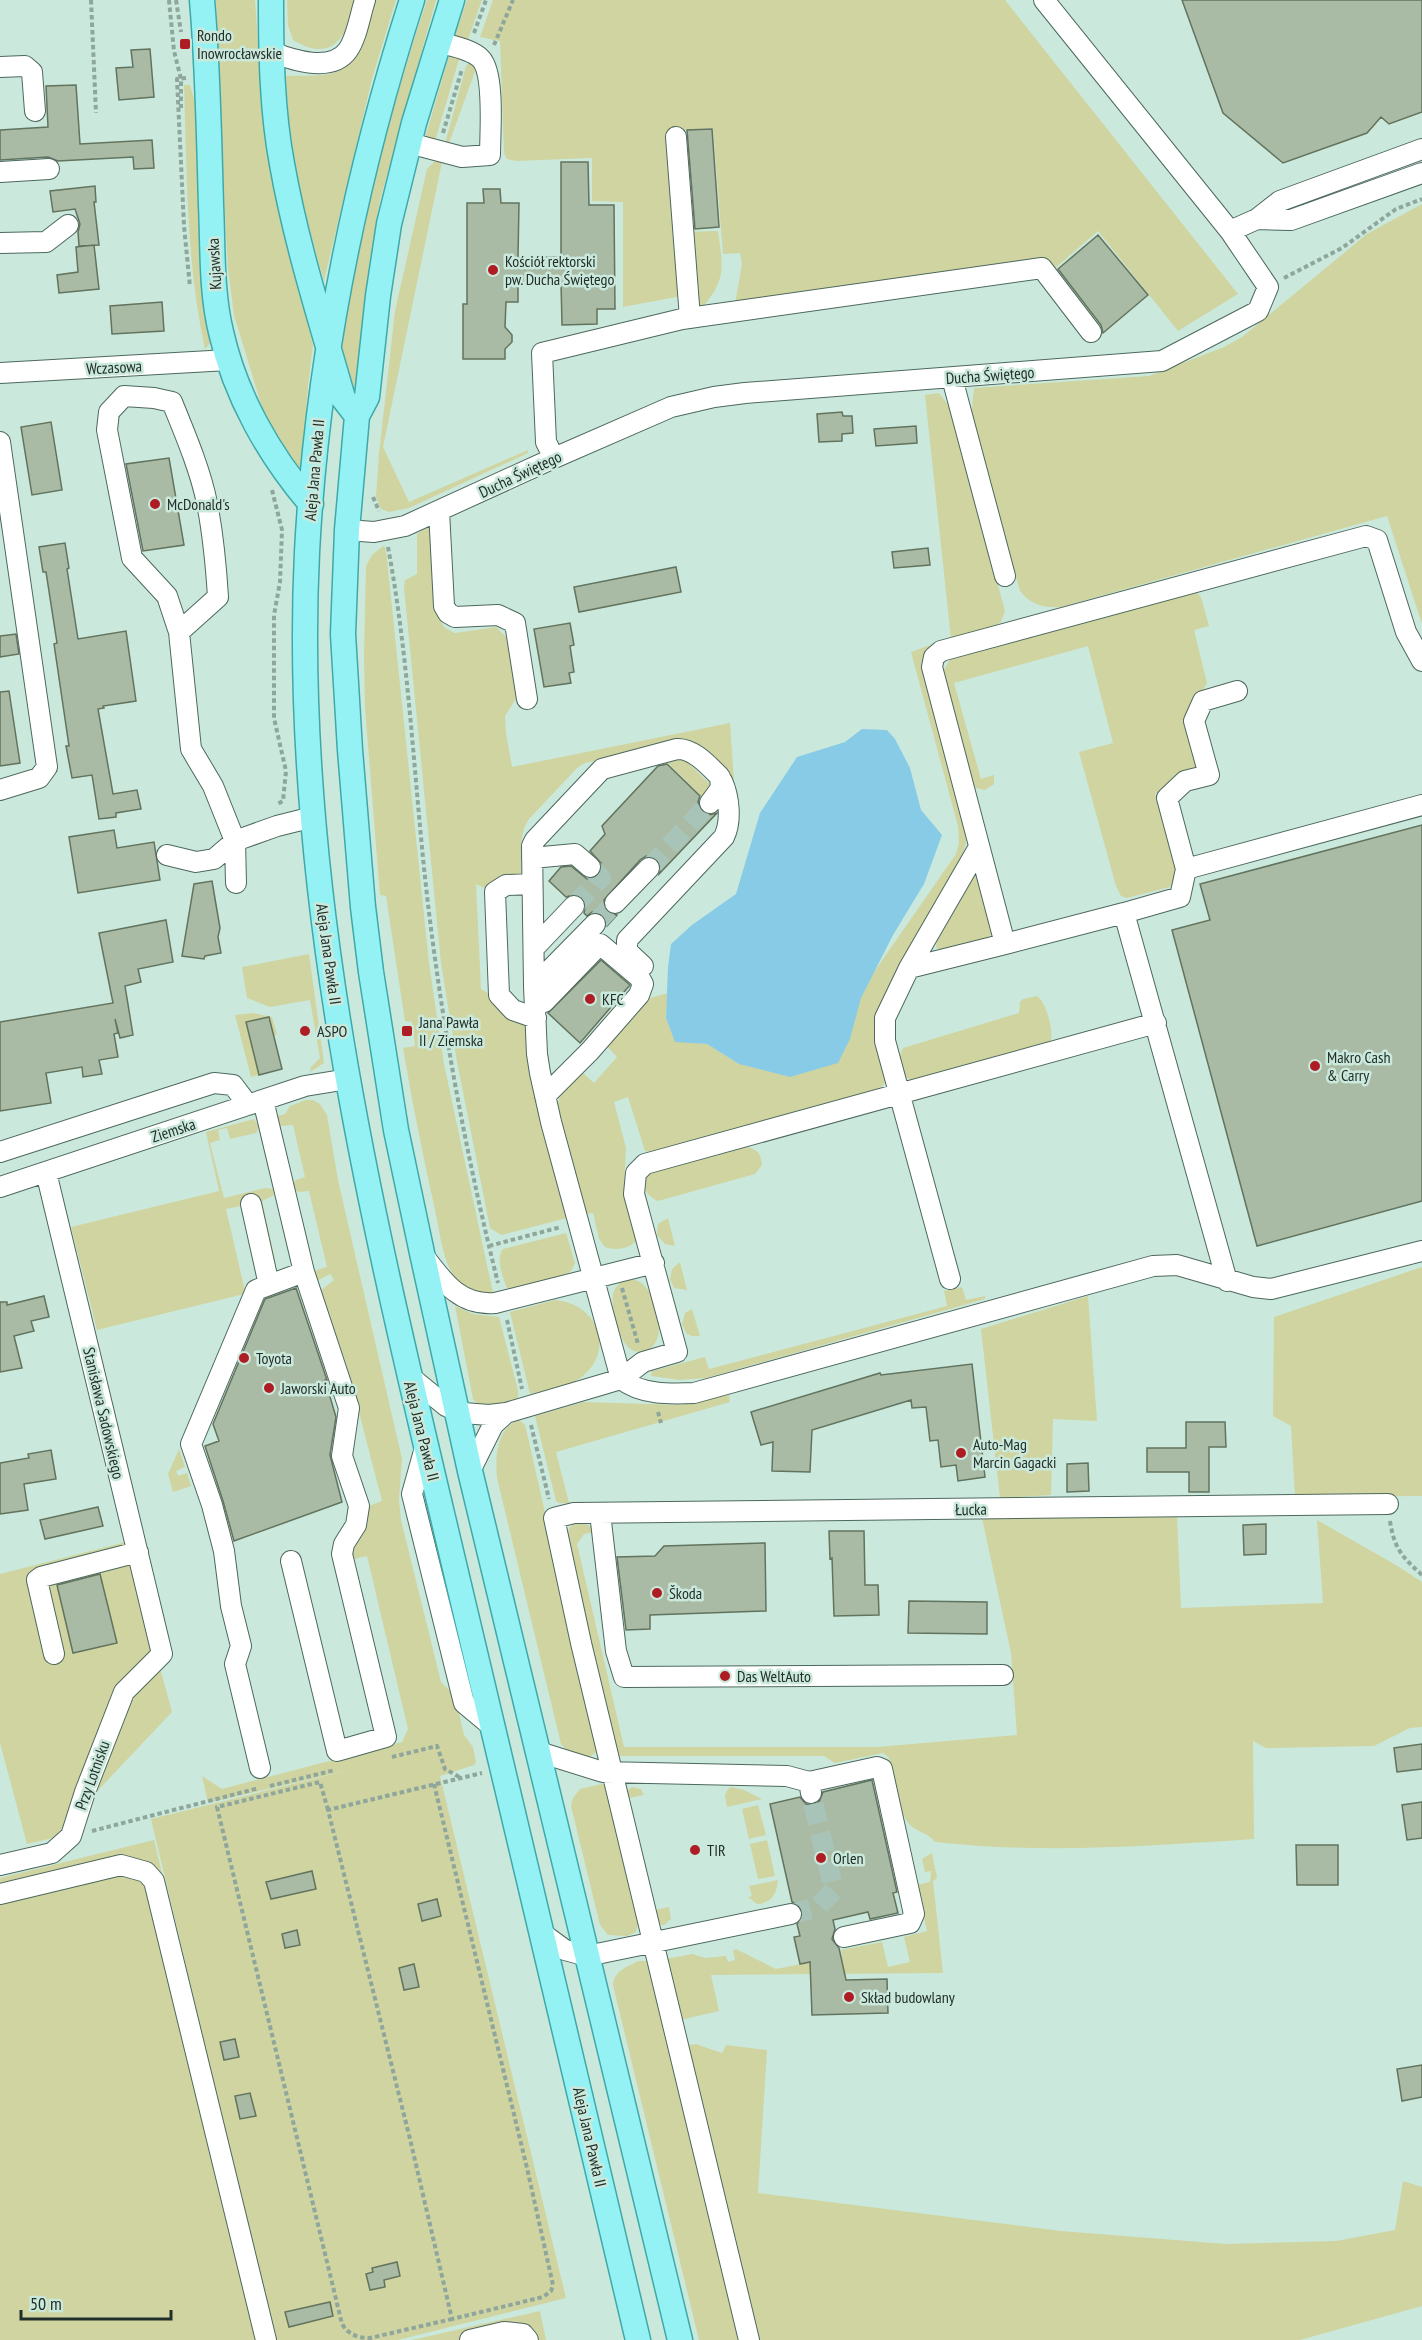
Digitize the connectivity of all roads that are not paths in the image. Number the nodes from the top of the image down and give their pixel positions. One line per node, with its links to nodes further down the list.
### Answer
1 (202, 0): 24 (main road, Kujawska)
2 (271, 0): 8 (main road)
3 (366, 0): 8 (street)
4 (412, 0): 23 (main road, Aleja Jana Pawła II)
5 (452, 0): 7 (main road)
6 (1044, 0): 19 (street)
7 (438, 42): 12 (main road); 12 (street)
8 (272, 52): 23 (main road)
9 (0, 67): 10 (street)
10 (35, 111)
11 (676, 136): 21 (street)
12 (409, 143): 27 (main road)
13 (1422, 150): 17 (street)
14 (49, 170): 15 (street)
15 (0, 172)
16 (1422, 173): 17 (street)
17 (1257, 219): 19 (street)
18 (68, 225): 20 (street)
19 (1230, 231): 26 (street, Ducha Świętego)
20 (0, 243)
21 (690, 318): 22 (street); 29 (street)
22 (1091, 332)
23 (328, 345): 27 (main road); 30 (main road, Aleja Jana Pawła II)
24 (228, 360): 25 (street, Wczasowa); 30 (main road, Kujawska)
25 (0, 374)
26 (952, 378): 29 (street, Ducha Świętego); 33 (street)
27 (357, 416): 32 (main road)
28 (0, 442): 39 (street)
29 (554, 458): 31 (street, Ducha Świętego)
30 (311, 504): 42 (main road, Aleja Jana Pawła II)
31 (439, 511): 32 (street, Ducha Świętego); 37 (street)
32 (348, 531): 71 (main road)
33 (1005, 576)
34 (179, 632): 34 (street); 43 (street)
35 (1422, 661): 44 (street)
36 (1237, 691): 49 (street)
37 (527, 699)
38 (722, 781): 40 (street); 46 (street); 59 (street)
39 (0, 790)
40 (710, 803)
41 (1422, 805): 49 (street)
42 (313, 817): 43 (street); 62 (main road, Aleja Jana Pawła II)
43 (235, 841): 45 (street); 50 (street)
44 (980, 847): 56 (street); 58 (street)
45 (167, 855)
46 (532, 858): 47 (street); 51 (street)
47 (590, 867)
48 (649, 868): 52 (street)
49 (1186, 869): 54 (street)
50 (236, 883)
51 (532, 884): 57 (street); 60 (street)
52 (615, 903)
53 (574, 906): 57 (street)
54 (1124, 913): 56 (street); 61 (street)
55 (595, 924): 60 (street)
56 (1005, 944): 58 (street)
57 (534, 948): 60 (street)
58 (909, 968): 63 (street)
59 (641, 992): 60 (street); 64 (street)
60 (535, 1002): 64 (street)
61 (1156, 1023): 63 (street); 76 (street)
62 (348, 1078): 65 (street, Ziemska); 78 (main road, Aleja Jana Pawła II)
63 (900, 1094): 72 (street); 75 (street)
64 (545, 1096): 74 (street)
65 (255, 1102): 66 (street); 67 (street, Ziemska); 73 (street)
66 (0, 1152)
67 (46, 1172): 68 (street, Ziemska); 85 (street, Stanisława Sadowskiego)
68 (0, 1187)
69 (251, 1204): 77 (street)
70 (1422, 1251): 76 (street)
71 (422, 1253): 74 (street); 80 (main road)
72 (654, 1263): 74 (street); 79 (street)
73 (304, 1272): 77 (street); 86 (street)
74 (593, 1278): 79 (street)
75 (950, 1279)
76 (1227, 1281): 79 (street)
77 (269, 1285): 91 (street)
78 (408, 1375): 80 (street); 96 (main road, Aleja Jana Pawła II)
79 (621, 1379): 81 (street)
80 (457, 1411): 81 (street); 82 (main road)
81 (506, 1413): 82 (street)
82 (470, 1471): 90 (main road)
83 (1388, 1504): 84 (street, Łucka)
84 (600, 1513): 89 (street); 92 (street, Łucka)
85 (138, 1552): 87 (street); 88 (street, Stanisława Sadowskiego)
86 (291, 1561)
87 (54, 1654)
88 (162, 1654): 93 (street, Przy Lotnisku)
89 (1003, 1675)
90 (539, 1752): 92 (street); 99 (main road)
91 (260, 1768)
92 (613, 1773): 97 (street); 98 (street)
93 (0, 1865)
94 (0, 1894): 100 (street)
95 (790, 1914): 98 (street)
96 (543, 1934): 99 (street); 103 (main road, Aleja Jana Pawła II)
97 (844, 1937)
98 (653, 1943): 99 (street); 105 (street)
99 (587, 1956): 104 (main road)
100 (266, 2340)
101 (471, 2340): 102 (street)
102 (528, 2340)
103 (638, 2340)
104 (680, 2340)
105 (749, 2340)

